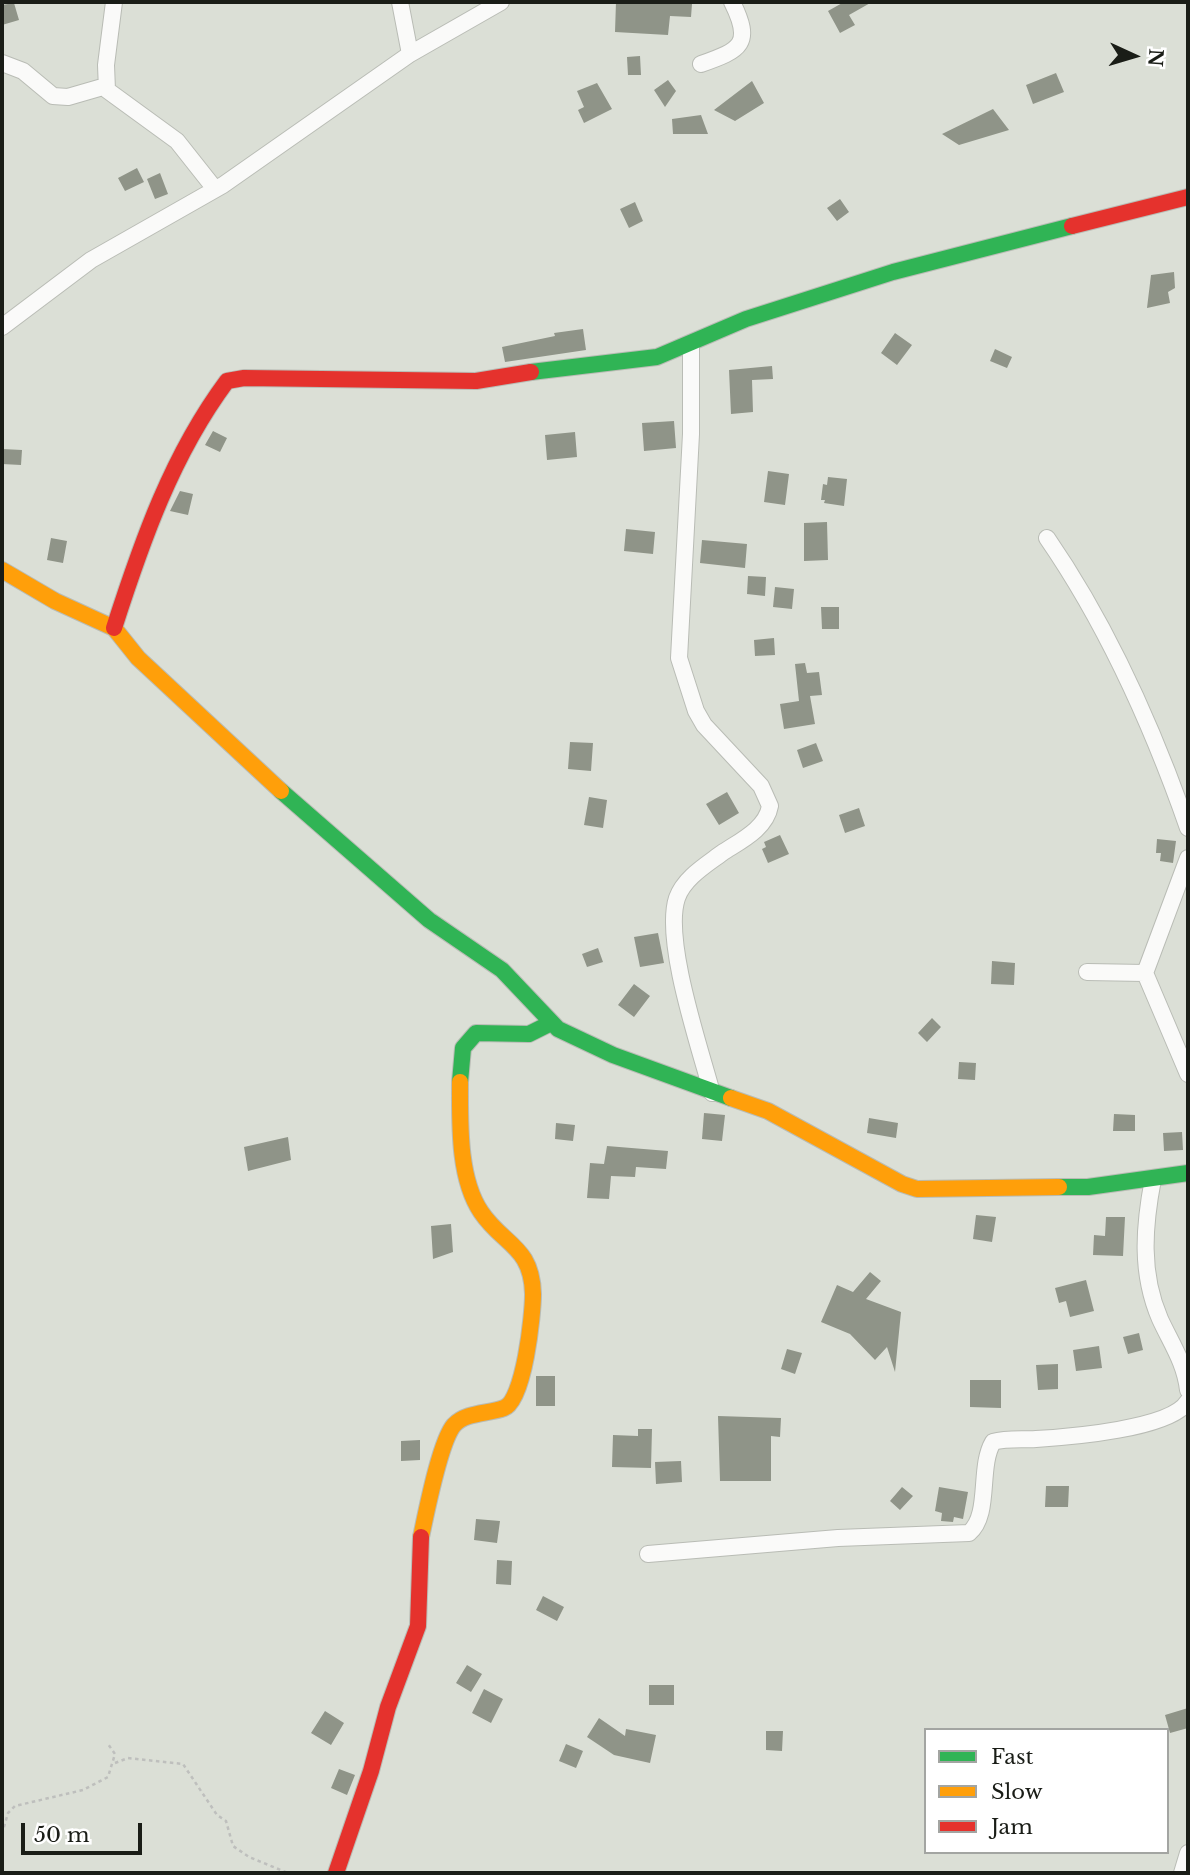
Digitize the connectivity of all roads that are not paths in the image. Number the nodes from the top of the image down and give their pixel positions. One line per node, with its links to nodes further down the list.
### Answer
1 (114, 2): 8 (street)
2 (400, 2): 5 (street)
3 (501, 2): 5 (street)
4 (732, 2): 7 (street)
5 (410, 54): 9 (street)
6 (2, 63): 8 (street)
7 (701, 64)
8 (106, 86): 9 (street)
9 (215, 189): 11 (street)
10 (1188, 197): 12 (street)
11 (2, 327)
12 (691, 344): 15 (street); 22 (street)
13 (1046, 538): 16 (street)
14 (2, 570): 15 (street)
15 (114, 628): 20 (street)
16 (1188, 828)
17 (1188, 858): 19 (street)
18 (1087, 972): 19 (street)
19 (1145, 973): 21 (street)
20 (551, 1023): 22 (street); 29 (street)
21 (1188, 1074)
22 (712, 1093): 24 (street)
23 (1188, 1173): 24 (street)
24 (1153, 1179): 25 (street)
25 (1188, 1390)
26 (1188, 1401): 27 (street)
27 (648, 1554)
28 (1188, 1853): 30 (street)
29 (336, 1873)
30 (1182, 1873)

